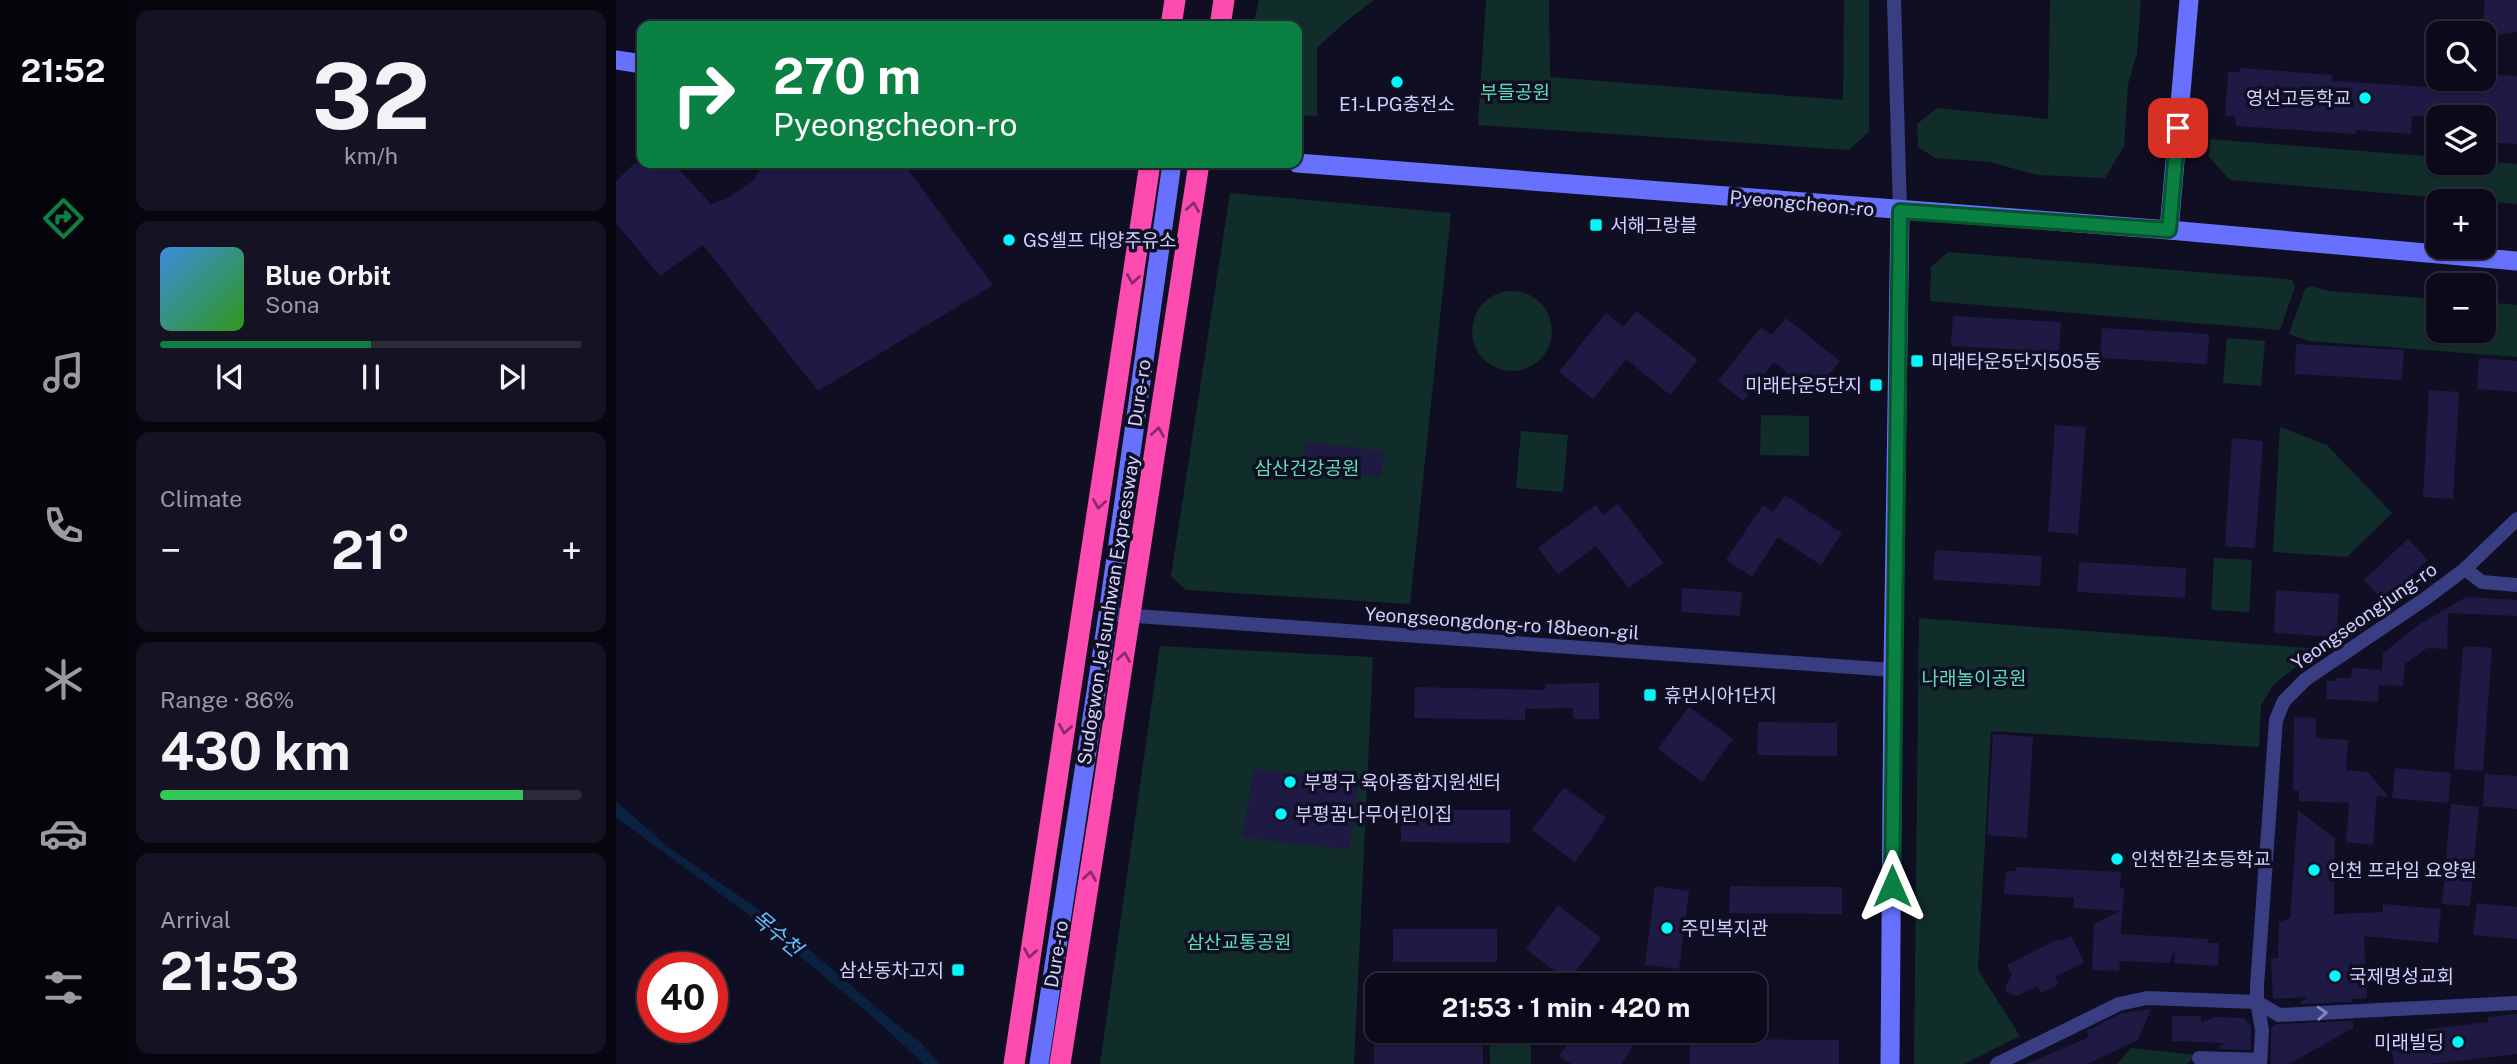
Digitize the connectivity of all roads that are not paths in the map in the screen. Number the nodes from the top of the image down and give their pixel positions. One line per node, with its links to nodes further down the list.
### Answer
1 (1175, 0): 5 (highway)
2 (1224, 0): 6 (highway)
3 (1894, 0): 13 (street)
4 (2189, 0): 14 (street)
5 (1172, 21)
6 (1221, 21)
7 (616, 60): 8 (street)
8 (637, 63)
9 (1302, 163): 13 (street, Pyeongcheon-ro)
10 (1149, 168): 25 (highway, Sudogwon Je1sunhwan Expressway, one-way to 25)
11 (1170, 168): 19 (street, Dure-ro)
12 (1198, 168): 27 (highway, Sudogwon Je1sunhwan Expressway, one-way to 12, bridge)
13 (1900, 211): 14 (street, Pyeongcheon-ro); 20 (street)
14 (2169, 230): 15 (street, Pyeongcheon-ro)
15 (2517, 261)
16 (2517, 519): 17 (street, Yeongseongjung-ro)
17 (2465, 569): 18 (street); 21 (street, Yeongseongjung-ro)
18 (2517, 585)
19 (1108, 614): 20 (street, Yeongseongdong-ro 18beon-gil); 26 (street, Dure-ro)
20 (1893, 670): 28 (street)
21 (2257, 1002): 22 (street, one-way to 22); 24 (street, Yeongseongjung-ro); 29 (street)
22 (2517, 1003)
23 (2199, 1058): 24 (street, Yeongseongjung-ro)
24 (2260, 1062)
25 (1014, 1064)
26 (1039, 1064)
27 (1060, 1064)
28 (1890, 1064)
29 (1997, 1064)

